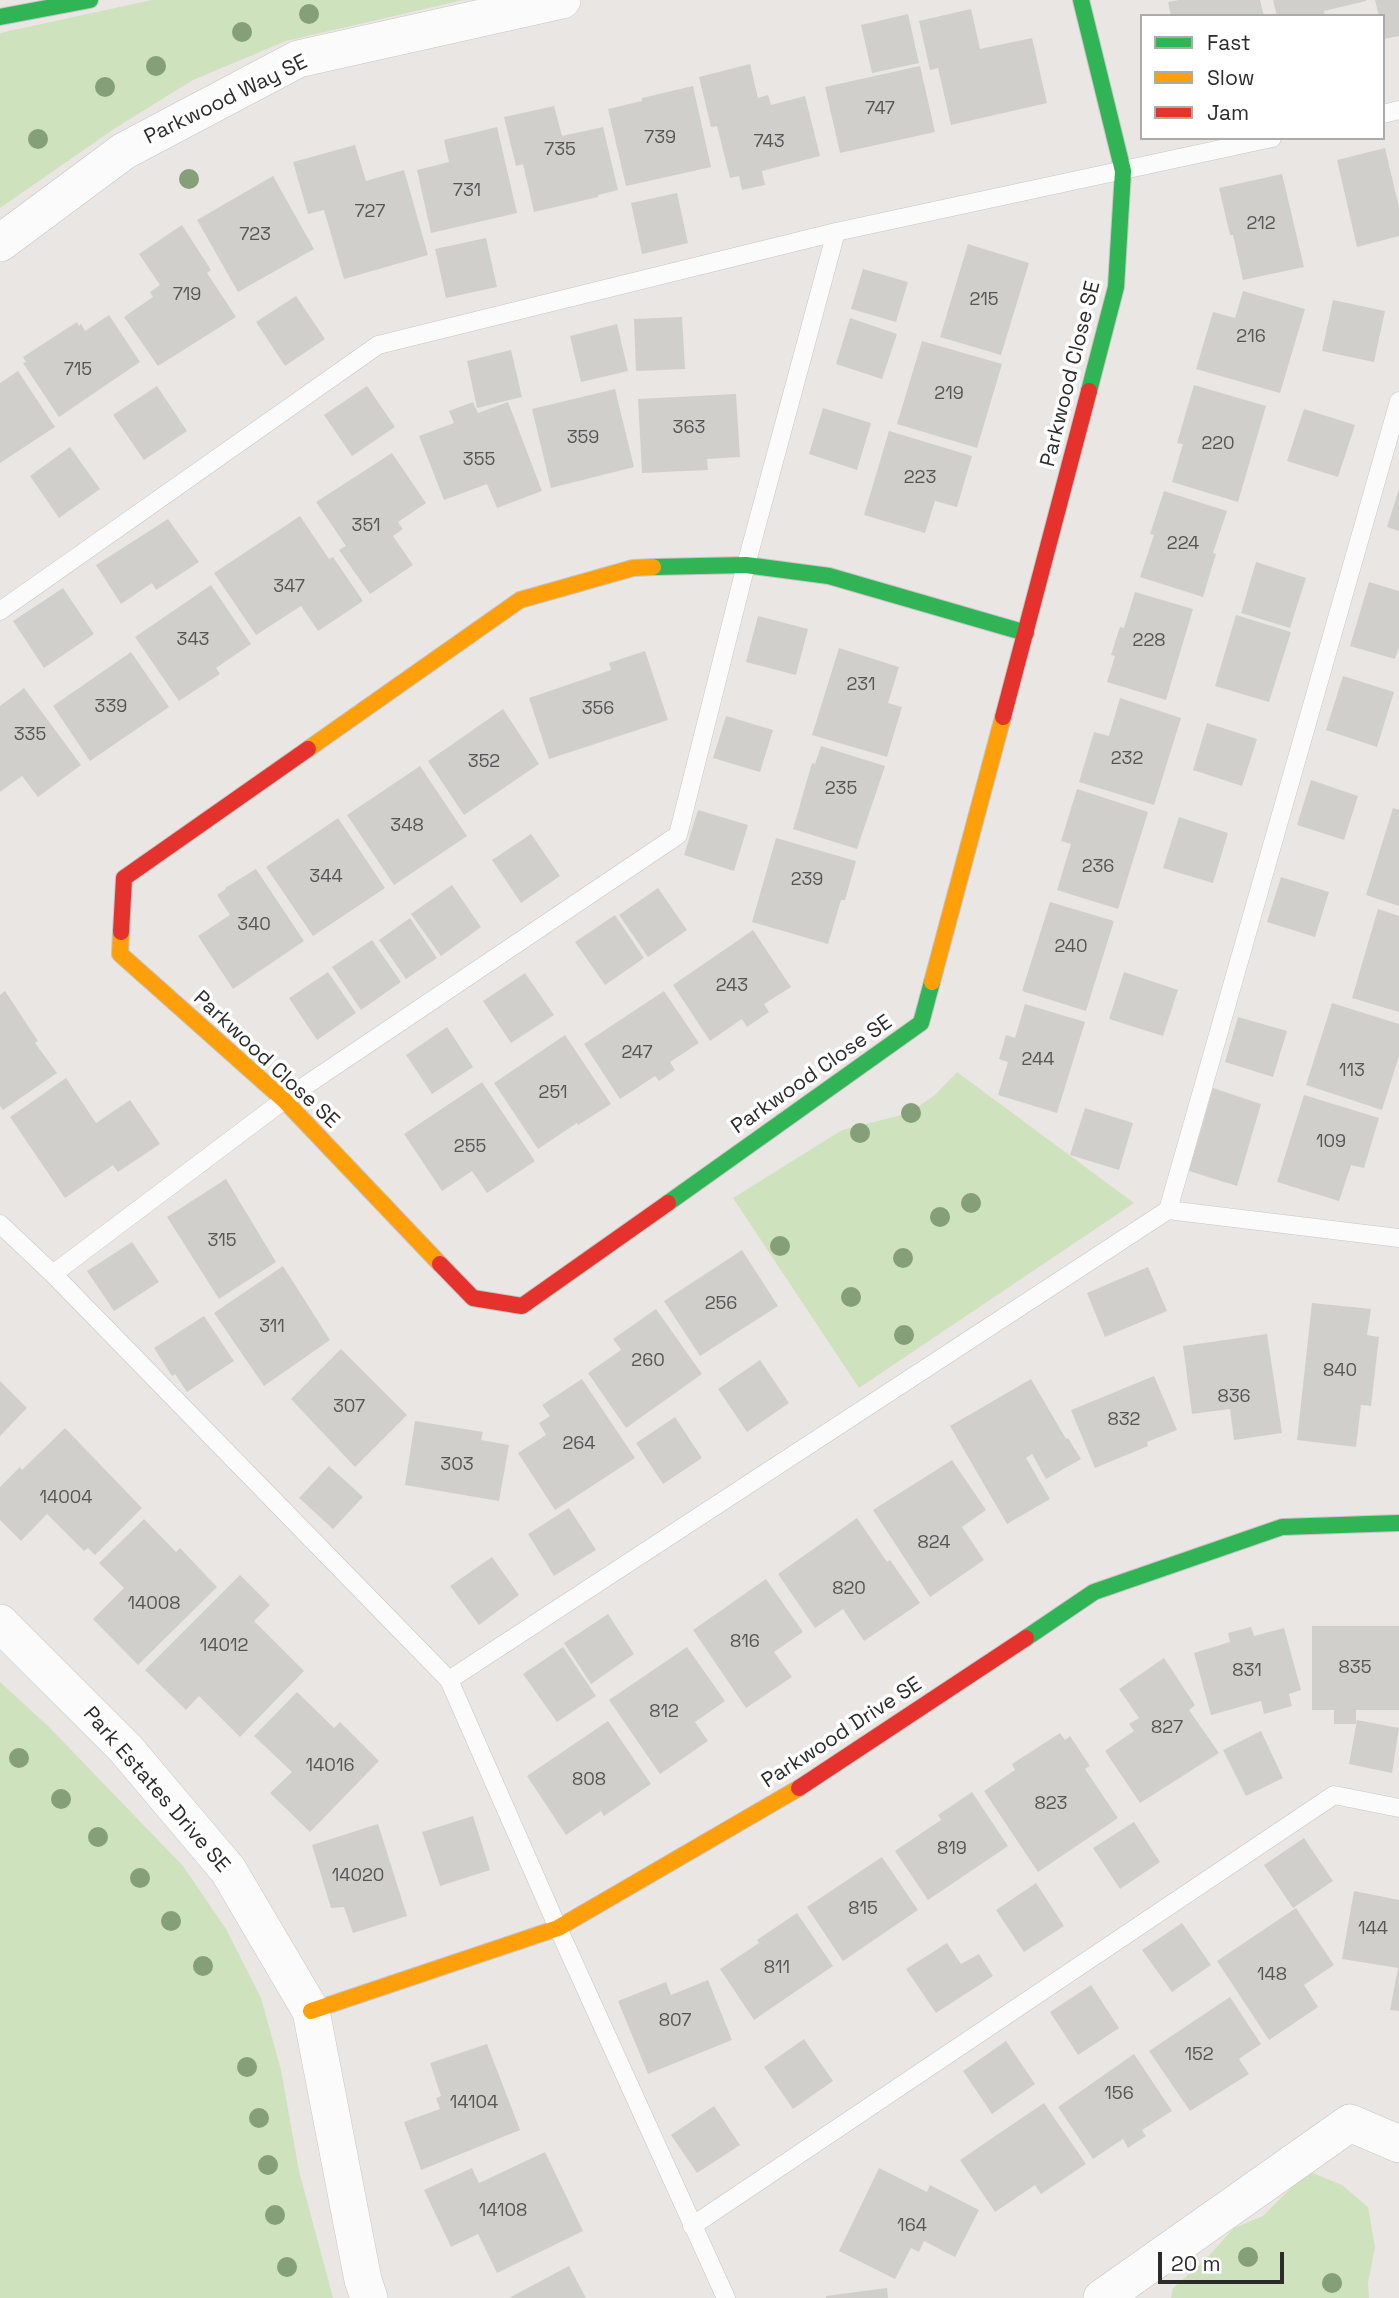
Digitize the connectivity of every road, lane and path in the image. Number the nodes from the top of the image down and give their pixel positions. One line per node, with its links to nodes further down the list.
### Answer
1 (90, 0): 4 (street)
2 (562, 0): 8 (street, Parkwood Way SE)
3 (1081, 0): 6 (street, Parkwood Close SE)
4 (0, 17)
5 (1263, 140): 6 (lane)
6 (1123, 172): 7 (lane); 12 (street, Parkwood Close SE)
7 (836, 232): 10 (lane); 11 (lane)
8 (0, 243)
9 (1399, 401): 14 (lane)
10 (746, 565): 12 (street, Parkwood Close SE); 13 (lane); 13 (street, Parkwood Close SE)
11 (0, 611)
12 (1026, 633): 13 (street, Parkwood Close SE)
13 (284, 1100): 17 (lane)
14 (1168, 1210): 16 (lane); 20 (lane)
15 (0, 1224): 17 (lane)
16 (1399, 1238)
17 (53, 1274): 20 (lane)
18 (1399, 1523): 22 (street, Parkwood Drive SE)
19 (0, 1623): 23 (street, Park Estates Drive SE)
20 (449, 1680): 22 (lane)
21 (1399, 1808): 25 (lane)
22 (558, 1928): 23 (street, Parkwood Drive SE); 25 (lane)
23 (311, 2011): 26 (street, Park Estates Drive SE)
24 (1399, 2144): 28 (street)
25 (692, 2226): 27 (lane)
26 (369, 2298)
27 (726, 2298)
28 (1102, 2298)

